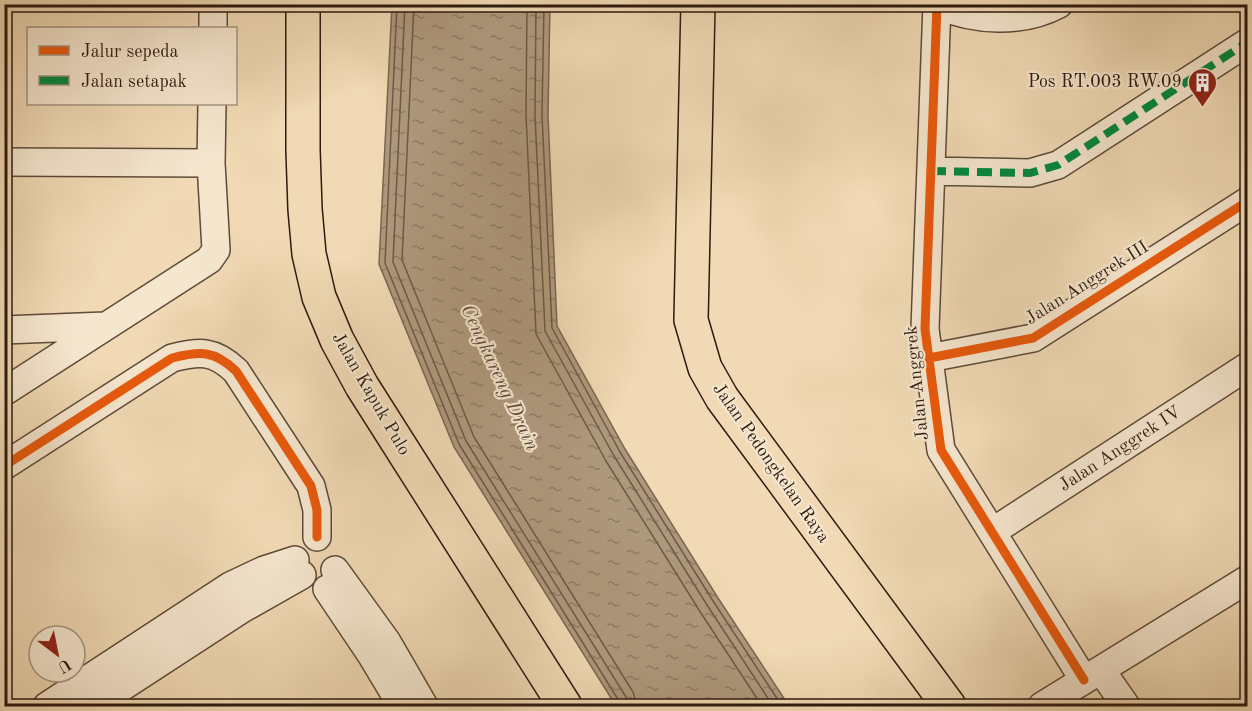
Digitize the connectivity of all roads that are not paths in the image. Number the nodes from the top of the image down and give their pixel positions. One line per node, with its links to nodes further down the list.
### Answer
1 (213, 4): 6 (street)
2 (303, 4): 28 (main road, Jalan Kapuk Pulo)
3 (698, 4): 29 (main road, Jalan Pedongkelan Raya)
4 (1059, 4): 5 (street)
5 (937, 5): 11 (street, Jalan Anggrek)
6 (213, 27)
7 (1248, 42): 11 (street)
8 (212, 105): 10 (street)
9 (4, 162): 10 (street)
10 (211, 164): 13 (street)
11 (931, 171): 15 (street, Jalan Anggrek)
12 (1248, 201): 15 (street, Jalan Anggrek III)
13 (105, 326): 14 (street); 17 (street)
14 (4, 330)
15 (929, 358): 19 (street, Jalan Anggrek)
16 (1248, 366): 19 (street, Jalan Anggrek IV)
17 (4, 392)
18 (4, 466): 20 (street)
19 (992, 532): 23 (street, Jalan Anggrek)
20 (317, 537): 21 (street); 21 (street)
21 (313, 571): 24 (street); 25 (street); 26 (street); 27 (street)
22 (1248, 579): 23 (street)
23 (1093, 675): 30 (street); 31 (street, Jalan Anggrek)
24 (47, 706)
25 (93, 706)
26 (402, 706)
27 (424, 706)
28 (566, 706)
29 (949, 706)
30 (1042, 706)
31 (1125, 706)

